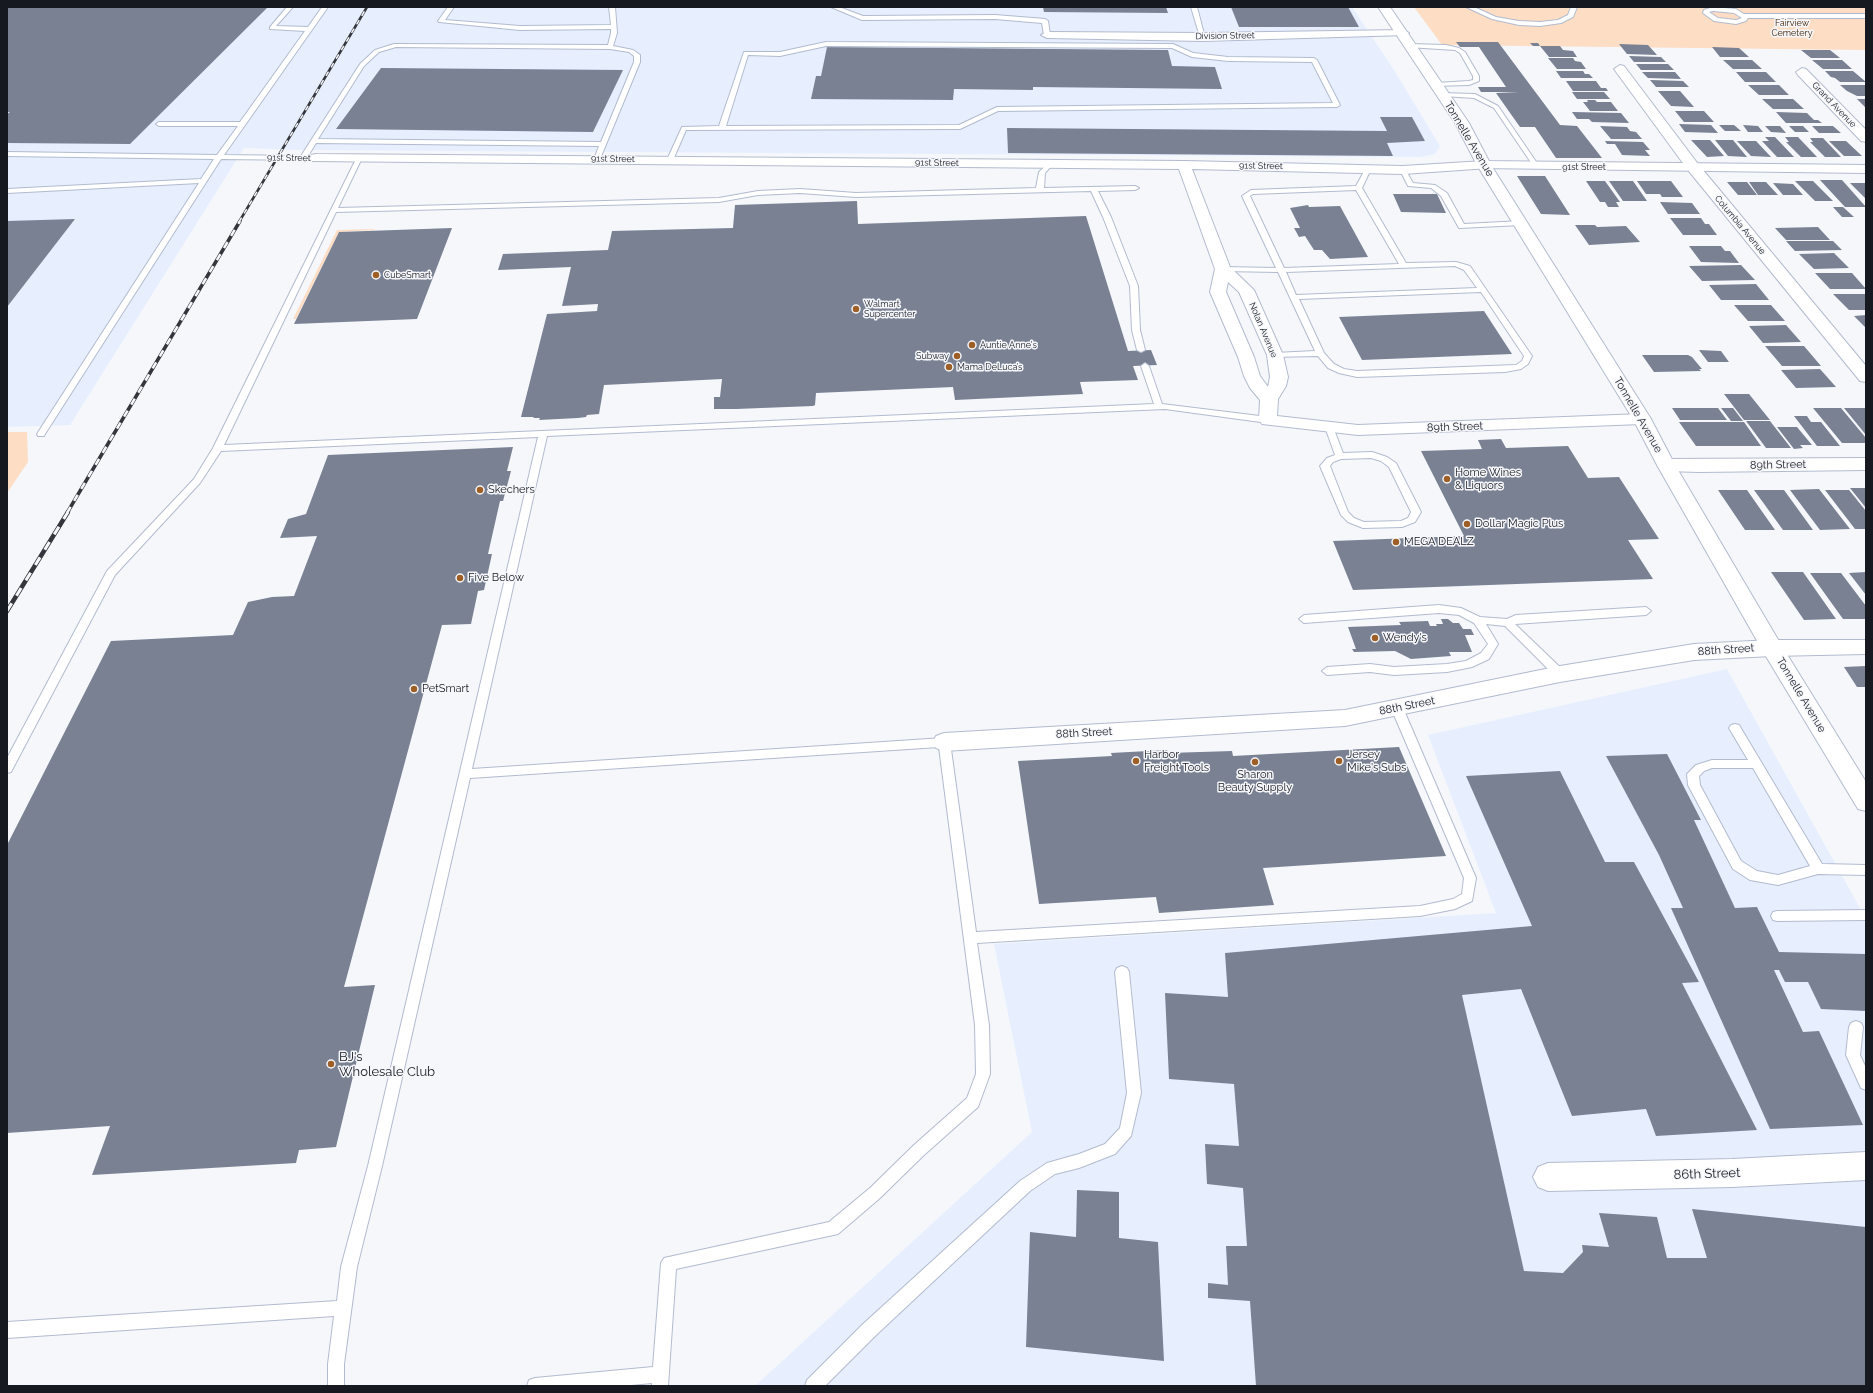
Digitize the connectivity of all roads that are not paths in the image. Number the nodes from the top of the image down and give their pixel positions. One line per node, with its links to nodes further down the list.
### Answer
1 (290, 7): 13 (lane)
2 (325, 7): 13 (lane)
3 (451, 7): 12 (lane)
4 (612, 7): 12 (lane)
5 (834, 7): 15 (lane)
6 (1194, 7): 16 (lane)
7 (1384, 7): 14 (street, Tonnelle Avenue)
8 (1469, 7): 9 (lane)
9 (1574, 7)
10 (1744, 16): 10 (lane); 11 (lane)
11 (1866, 16)
12 (613, 27): 19 (lane)
13 (310, 29): 24 (lane)
14 (1403, 33): 16 (street, Division Street); 18 (street, Tonnelle Avenue)
15 (1047, 35): 17 (street, Division Street)
16 (1203, 37): 17 (street, Division Street)
17 (1172, 41): 25 (lane); 25 (lane)
18 (1410, 46): 22 (street, Tonnelle Avenue); 22 (lane)
19 (610, 47): 27 (lane); 28 (lane)
20 (1620, 69): 39 (street, Columbia Avenue)
21 (1802, 72): 26 (street, Grand Avenue)
22 (1439, 90): 37 (street, Tonnelle Avenue); 38 (lane)
23 (159, 124): 24 (lane)
24 (242, 124): 30 (lane)
25 (722, 128): 34 (lane)
26 (1866, 138)
27 (315, 141): 28 (lane); 31 (lane)
28 (602, 144): 33 (lane)
29 (7, 154): 30 (lane, 91st Street)
30 (219, 157): 31 (lane, 91st Street); 43 (lane)
31 (310, 158): 32 (street, 91st Street)
32 (359, 158): 33 (street, 91st Street); 49 (lane)
33 (597, 159): 34 (street, 91st Street)
34 (670, 160): 35 (street, 91st Street)
35 (1050, 164): 36 (street, 91st Street); 47 (lane)
36 (1184, 165): 40 (street, 91st Street); 52 (street, Nolan Avenue)
37 (1484, 165): 38 (street, 91st Street); 42 (street, 91st Street); 50 (street, Tonnelle Avenue)
38 (1536, 166): 39 (street, 91st Street)
39 (1693, 167): 41 (street, 91st Street); 60 (street, Columbia Avenue)
40 (1368, 169): 42 (street, 91st Street); 45 (lane)
41 (1866, 169)
42 (1403, 170): 50 (lane)
43 (203, 182): 48 (lane); 66 (lane)
44 (1135, 188): 46 (lane)
45 (1358, 188): 51 (lane); 53 (lane)
46 (1093, 189): 47 (lane); 56 (lane)
47 (1040, 190): 49 (lane)
48 (7, 191)
49 (334, 210): 68 (lane)
50 (1522, 223): 63 (street, Tonnelle Avenue)
51 (1404, 266): 53 (lane); 54 (lane)
52 (1223, 269): 53 (lane); 58 (street, Nolan Avenue); 61 (street)
53 (1281, 270): 55 (lane)
54 (1483, 290): 55 (lane); 57 (lane)
55 (1293, 297): 57 (lane)
56 (1141, 350)
57 (1320, 353): 58 (lane)
58 (1275, 355): 61 (street, Nolan Avenue)
59 (1145, 366): 62 (lane)
60 (1866, 377)
61 (1269, 399): 64 (street, Nolan Avenue)
62 (1159, 407): 64 (lane); 67 (lane)
63 (1642, 419): 65 (street, 89th Street); 71 (street, Tonnelle Avenue)
64 (1268, 420): 65 (street, 89th Street)
65 (1329, 427): 69 (lane)
66 (41, 434)
67 (543, 434): 68 (lane); 85 (lane)
68 (218, 448): 84 (lane)
69 (1340, 456): 69 (lane)
70 (1866, 464): 71 (street, 89th Street)
71 (1666, 465): 76 (street, Tonnelle Avenue)
72 (1646, 611): 75 (lane)
73 (1304, 619): 74 (lane)
74 (1478, 620): 75 (lane); 78 (lane)
75 (1508, 623): 79 (lane)
76 (1772, 648): 77 (street, 88th Street); 79 (street, 88th Street); 86 (street, Tonnelle Avenue)
77 (1866, 648)
78 (1327, 671)
79 (1560, 674): 80 (street, 88th Street)
80 (1397, 708): 82 (street, 88th Street); 91 (lane)
81 (1735, 728): 83 (lane)
82 (944, 742): 85 (lane); 91 (lane)
83 (1756, 764): 87 (lane); 87 (lane)
84 (7, 769)
85 (465, 774): 97 (lane)
86 (1866, 802)
87 (1818, 869): 88 (lane)
88 (1866, 870)
89 (1866, 915): 90 (lane)
90 (1777, 916)
91 (970, 938): 99 (lane)
92 (1122, 972): 102 (lane)
93 (1856, 1027): 94 (lane)
94 (1866, 1083)
95 (1866, 1166): 96 (street, 86th Street)
96 (1548, 1177)
97 (343, 1308): 98 (lane); 100 (lane)
98 (7, 1330)
99 (661, 1380): 101 (lane)
100 (336, 1386)
101 (535, 1386)
102 (813, 1386)

